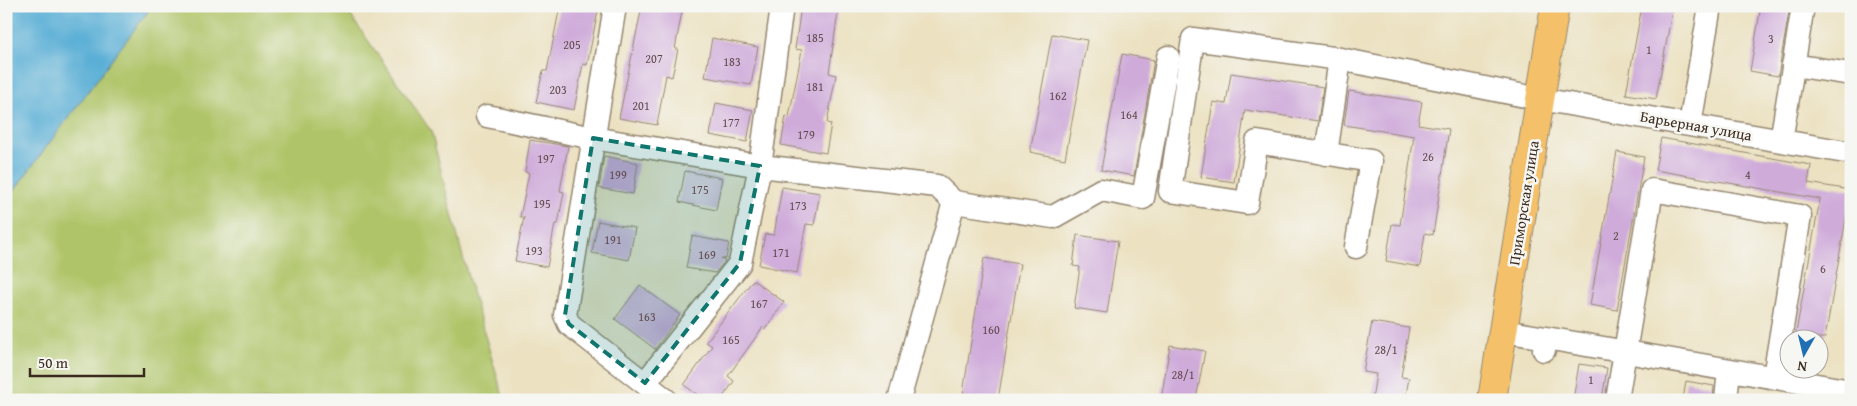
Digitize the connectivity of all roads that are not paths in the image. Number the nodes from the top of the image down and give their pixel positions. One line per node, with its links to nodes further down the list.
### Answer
1 (615, 6): 13 (street)
2 (782, 6): 17 (street)
3 (1555, 6): 10 (highway, Приморская улица)
4 (1710, 6): 12 (street)
5 (1803, 6): 8 (street)
6 (1168, 57): 18 (street)
7 (1340, 59): 10 (street, Барьерная улица); 16 (street); 16 (street, Барьерная улица)
8 (1793, 65): 9 (street); 14 (street)
9 (1851, 74)
10 (1540, 99): 12 (street, Барьерная улица); 20 (highway, Приморская улица)
11 (487, 116): 13 (street)
12 (1690, 125): 14 (street, Барьерная улица)
13 (593, 138): 17 (street); 24 (street)
14 (1781, 141): 15 (street, Барьерная улица)
15 (1851, 153)
16 (1326, 154): 19 (street)
17 (760, 166): 18 (street); 24 (street)
18 (954, 202): 27 (street)
19 (1356, 247)
20 (1503, 331): 21 (street); 28 (highway, Приморская улица)
21 (1624, 352): 22 (street); 23 (street); 29 (street)
22 (1729, 370): 23 (street); 30 (street)
23 (1774, 377): 25 (street)
24 (645, 383): 26 (street)
25 (1851, 391)
26 (666, 400)
27 (900, 400)
28 (1492, 400)
29 (1617, 400)
30 (1726, 400)

